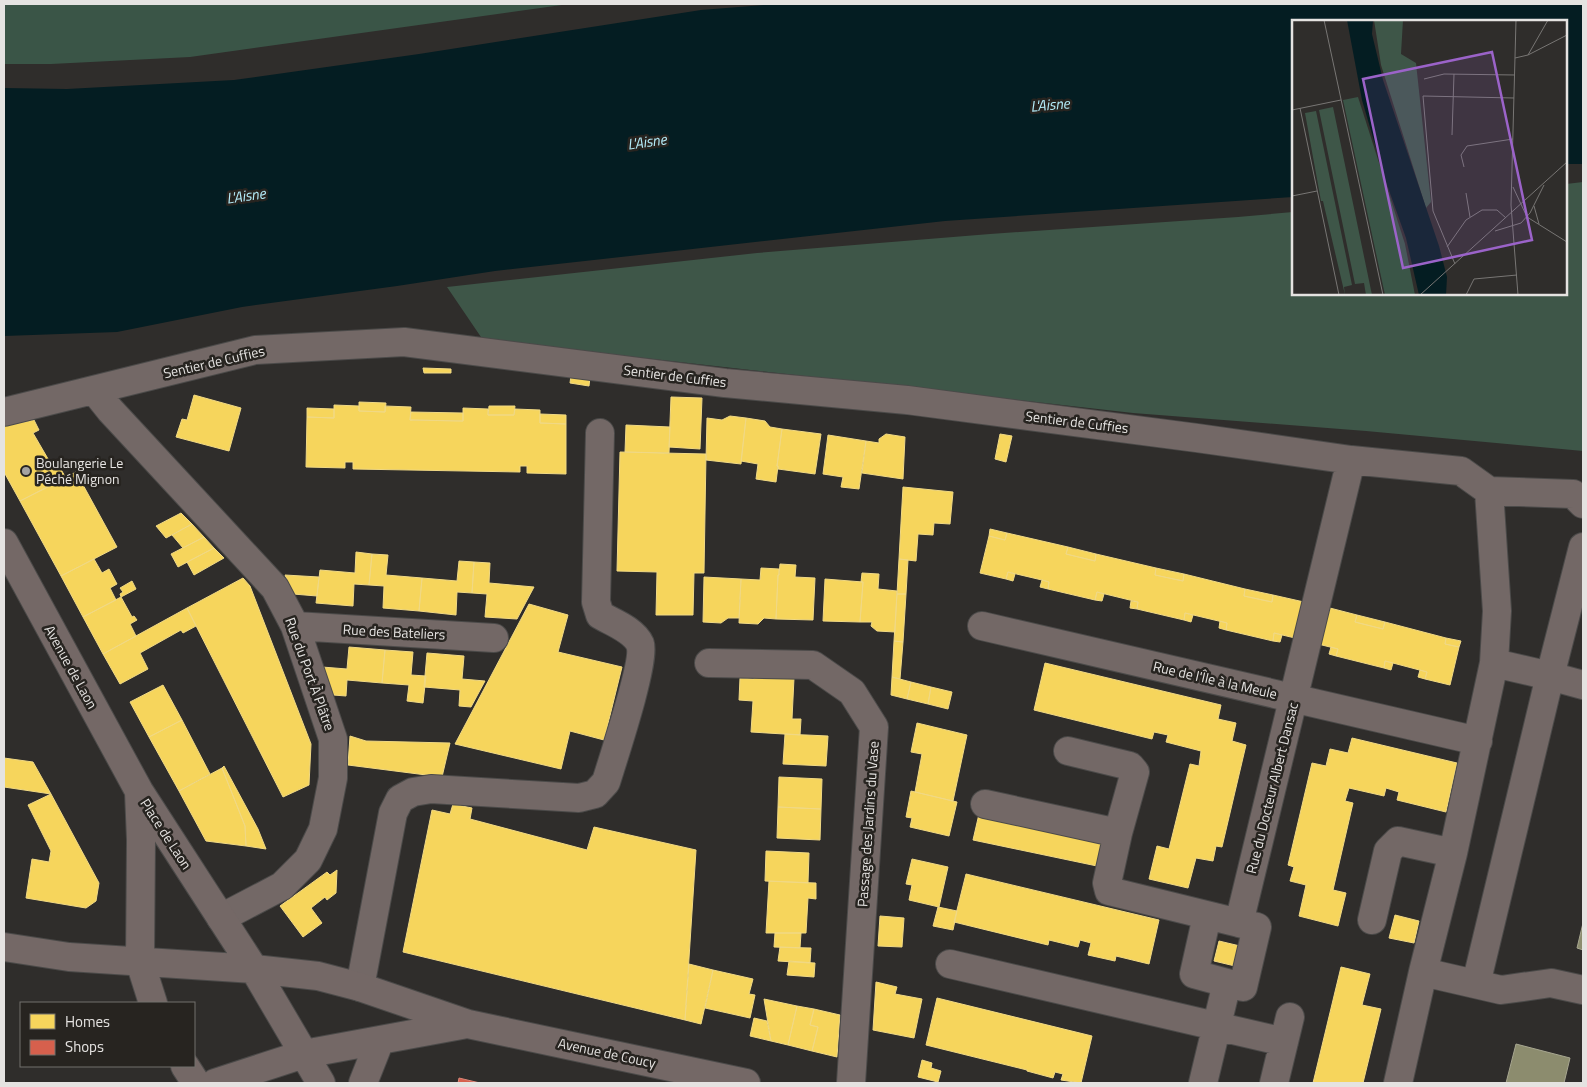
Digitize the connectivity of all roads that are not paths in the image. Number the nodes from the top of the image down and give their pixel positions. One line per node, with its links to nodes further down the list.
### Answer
1 (94, 390): 2 (street, Sentier de Cuffies); 4 (street, Sentier de Cuffies); 9 (street, Rue du Port À Plâtre)
2 (4, 412)
3 (600, 433): 34 (street)
4 (1351, 460): 5 (street, Sentier de Cuffies); 16 (street, Rue du Docteur Albert Dansac)
5 (1489, 492): 6 (street); 13 (street)
6 (1583, 504)
7 (4, 544): 19 (main road, Avenue de Laon)
8 (1583, 547): 14 (street)
9 (295, 626): 11 (street, Rue des Bateliers); 24 (street, Rue du Port À Plâtre)
10 (982, 626): 16 (street, Rue de l'Île à la Meule)
11 (494, 638)
12 (709, 663): 47 (street, Passage des Jardins du Vase)
13 (1494, 663): 14 (street); 17 (street)
14 (1550, 676): 15 (street); 33 (street)
15 (1583, 685)
16 (1294, 698): 17 (street, Rue de l'Île à la Meule); 26 (street, Rue du Docteur Albert Dansac)
17 (1478, 741): 22 (street)
18 (1068, 751): 21 (street)
19 (139, 792): 24 (main road, Place de Laon); 28 (main road, Place de Laon)
20 (985, 804): 21 (street)
21 (1118, 833): 23 (street)
22 (1453, 853): 25 (street); 31 (street)
23 (1208, 916): 26 (street); 32 (street)
24 (221, 918): 30 (main road, Place de Laon)
25 (1372, 920)
26 (1239, 923): 32 (street)
27 (4, 947): 28 (main road)
28 (140, 962): 30 (main road); 36 (main road, Place de Laon)
29 (950, 964): 38 (street)
30 (254, 969): 34 (main road); 40 (main road, Place de Laon)
31 (1423, 972): 33 (street); 50 (street)
32 (1227, 983): 38 (street)
33 (1476, 984): 35 (street)
34 (360, 987): 37 (main road)
35 (1583, 990)
36 (153, 1002)
37 (468, 1024): 39 (main road); 46 (main road, Avenue de Coucy)
38 (1217, 1027): 48 (street); 49 (street)
39 (380, 1040): 40 (main road); 45 (main road)
40 (304, 1054): 43 (main road); 44 (main road, Place de Laon)
41 (186, 1067): 42 (main road)
42 (196, 1083)
43 (215, 1083)
44 (321, 1083)
45 (363, 1083)
46 (746, 1083)
47 (851, 1083)
48 (1203, 1083)
49 (1274, 1083)
50 (1398, 1083)

